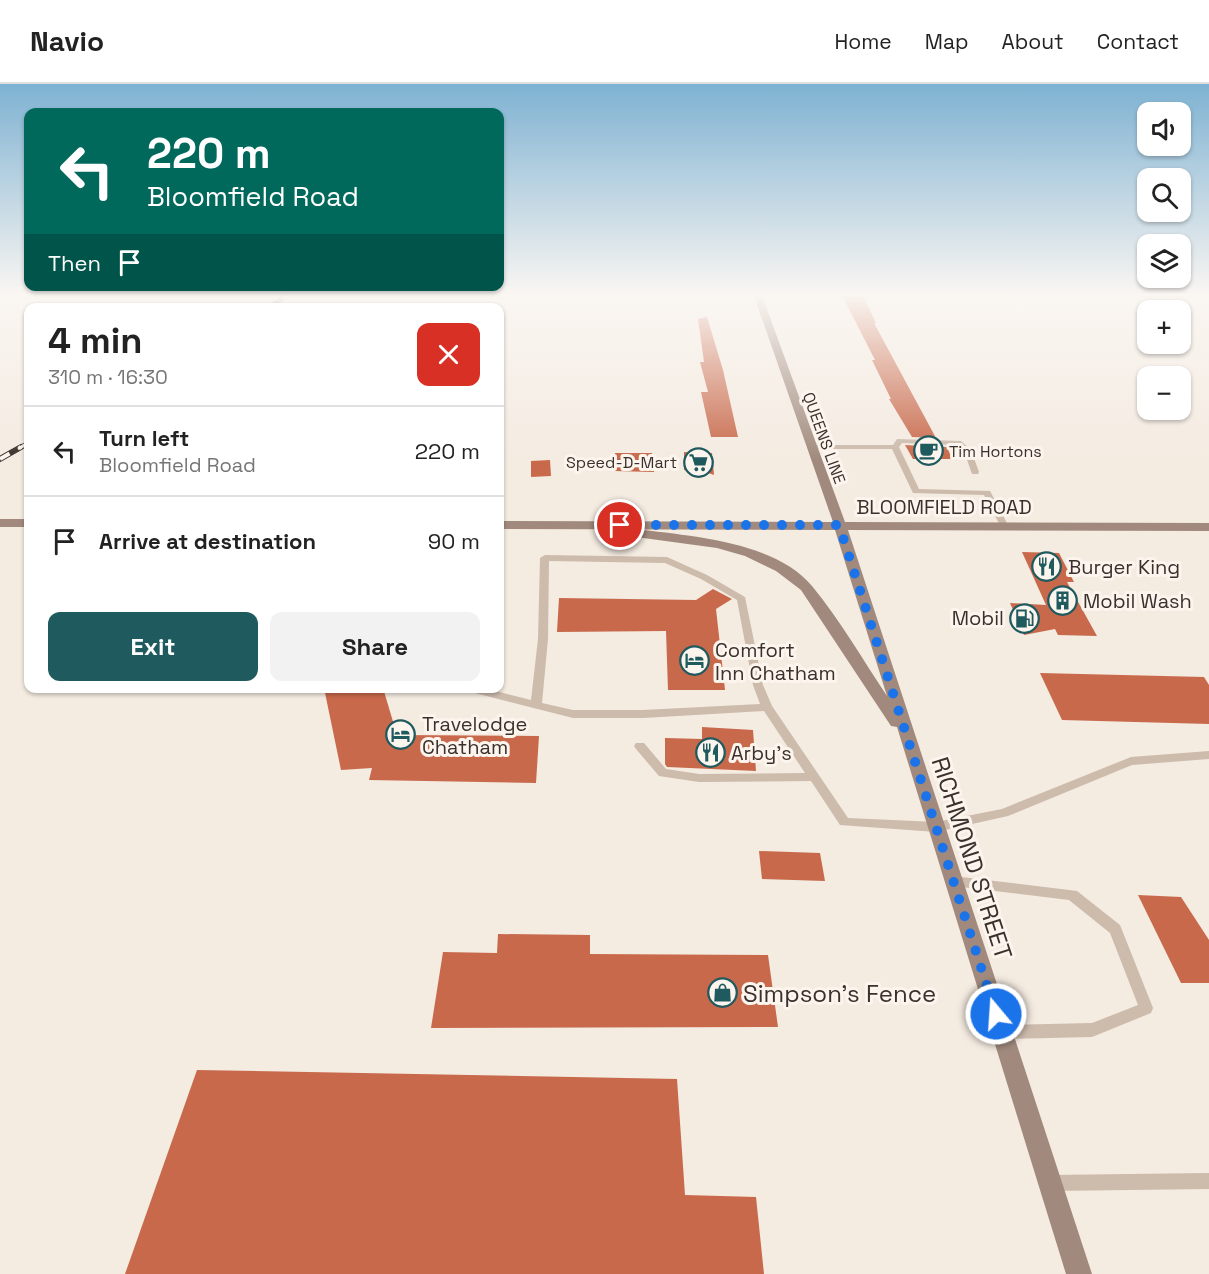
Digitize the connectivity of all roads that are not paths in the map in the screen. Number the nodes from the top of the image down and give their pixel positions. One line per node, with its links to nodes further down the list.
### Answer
1 (776, 349): 2 (main road, QUEENS LINE)
2 (811, 447): 3 (lane); 9 (main road, QUEENS LINE)
3 (895, 447): 4 (lane); 10 (lane)
4 (975, 472)
5 (0, 523): 6 (main road)
6 (24, 523)
7 (577, 524): 8 (main road, BLOOMFIELD ROAD); 9 (main road, BLOOMFIELD ROAD); 15 (main road)
8 (504, 525)
9 (839, 525): 10 (main road, BLOOMFIELD ROAD); 15 (main road, RICHMOND STREET)
10 (1005, 527): 11 (main road, BLOOMFIELD ROAD)
11 (1209, 527)
12 (487, 693): 13 (lane)
13 (536, 705): 14 (lane); 14 (lane)
14 (767, 707): 18 (lane)
15 (907, 737): 19 (main road, RICHMOND STREET)
16 (640, 746): 18 (lane)
17 (1209, 755): 19 (lane)
18 (813, 777): 19 (lane)
19 (936, 827): 20 (main road, RICHMOND STREET)
20 (953, 881): 21 (main road, RICHMOND STREET); 21 (lane)
21 (1002, 1032): 23 (main road, RICHMOND STREET)
22 (1209, 1180): 23 (lane)
23 (1050, 1183): 24 (main road, RICHMOND STREET)
24 (1079, 1274)

